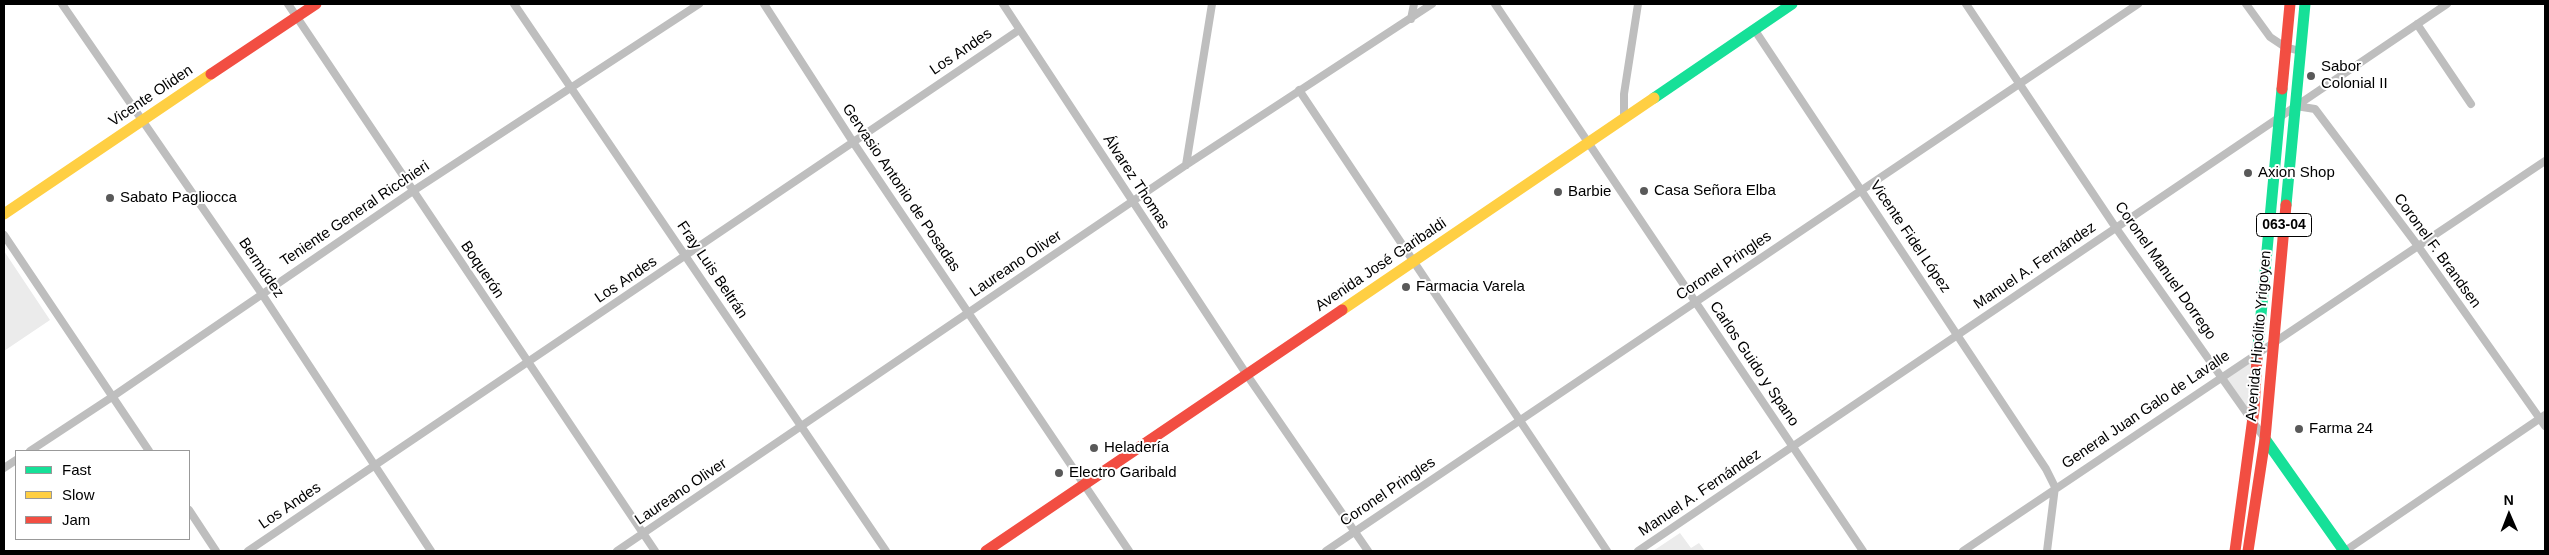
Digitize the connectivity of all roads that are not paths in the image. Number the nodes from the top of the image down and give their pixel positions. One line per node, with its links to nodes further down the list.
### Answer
1 (62, 4): 34 (street, Bermúdez)
2 (288, 4): 20 (street, Boquerón)
3 (316, 4): 20 (main road, Vicente Oliden)
4 (514, 4): 28 (street, Fray Luis Beltrán)
5 (699, 4): 28 (street, Teniente General Ricchieri)
6 (764, 4): 35 (street, Gervasio Antonio de Posadas)
7 (1212, 4): 38 (street)
8 (1414, 4): 21 (street)
9 (1432, 4): 21 (street, Laureano Oliver)
10 (1494, 4): 36 (street, Carlos Guido y Spano)
11 (1638, 4): 33 (street)
12 (1792, 4): 23 (main road, Avenida José Garibaldi)
13 (1966, 4): 27 (street, Coronel Manuel Dorrego)
14 (2138, 4): 27 (street, Coronel Pringles)
15 (2246, 4): 25 (street)
16 (2290, 4): 25 (main road, Avenida Hipólito Yrigoyen / 063-04)
17 (2305, 4): 26 (main road, Avenida Hipólito Yrigoyen / 063-04)
18 (2447, 4): 22 (street, Manuel A. Fernández)
19 (1006, 6): 24 (street, Álvarez Thomas)
20 (297, 17): 34 (main road, Vicente Oliden); 40 (street, Boquerón)
21 (1411, 19): 29 (street, Laureano Oliver)
22 (2417, 24): 30 (street); 31 (street, Manuel A. Fernández)
23 (1754, 29): 33 (main road, Avenida José Garibaldi); 39 (street, Vicente Fidel López)
24 (1019, 30): 35 (street, Los Andes); 41 (street, Álvarez Thomas)
25 (2286, 47): 26 (street); 32 (main road, Avenida Hipólito Yrigoyen / 063-04)
26 (2300, 51): 31 (main road, Avenida Hipólito Yrigoyen / 063-04)
27 (2019, 84): 39 (street, Coronel Pringles); 43 (street, Coronel Manuel Dorrego)
28 (572, 88): 40 (street, Teniente General Ricchieri); 46 (street, Fray Luis Beltrán)
29 (1299, 90): 38 (street, Laureano Oliver); 47 (street)
30 (2471, 104)
31 (2296, 106): 32 (street, Manuel A. Fernández); 45 (street, Coronel F. Brandsen); 52 (main road, Avenida Hipólito Yrigoyen / 063-04)
32 (2279, 117): 43 (street, Manuel A. Fernández); 53 (main road, Avenida Hipólito Yrigoyen / 063-04)
33 (1624, 118): 36 (main road, Avenida José Garibaldi)
34 (144, 119): 42 (main road, Vicente Oliden); 48 (street, Bermúdez)
35 (853, 142): 46 (street, Los Andes); 50 (street, Gervasio Antonio de Posadas)
36 (1587, 144): 47 (main road, Avenida José Garibaldi); 49 (street, Carlos Guido y Spano)
37 (2545, 161): 45 (street, General Juan Galo de Lavalle)
38 (1186, 165): 41 (street, Laureano Oliver)
39 (1862, 190): 49 (street, Coronel Pringles); 51 (street, Vicente Fidel López)
40 (412, 191): 48 (street, Teniente General Ricchieri); 54 (street, Boquerón)
41 (1133, 202): 50 (street, Laureano Oliver); 55 (street, Álvarez Thomas)
42 (4, 214)
43 (2116, 228): 51 (street, Manuel A. Fernández); 56 (street, Coronel Manuel Dorrego)
44 (4, 235): 57 (street)
45 (2418, 246): 52 (street, General Juan Galo de Lavalle); 58 (street, Coronel F. Brandsen)
46 (686, 257): 54 (street, Los Andes); 61 (street, Fray Luis Beltrán)
47 (1413, 261): 55 (main road, Avenida José Garibaldi); 59 (street)
48 (262, 294): 57 (street, Teniente General Ricchieri); 68 (street, Bermúdez)
49 (1694, 303): 59 (street, Coronel Pringles); 64 (street, Carlos Guido y Spano)
50 (968, 312): 61 (street, Laureano Oliver); 70 (street, Gervasio Antonio de Posadas)
51 (1958, 334): 64 (street, Manuel A. Fernández); 71 (street, Vicente Fidel López)
52 (2273, 344): 53 (street, General Juan Galo de Lavalle); 63 (main road, Avenida Hipólito Yrigoyen / 063-04)
53 (2258, 353): 56 (street, General Juan Galo de Lavalle); 60 (main road, Avenida Hipólito Yrigoyen / 063-04)
54 (528, 363): 68 (street, Los Andes); 74 (street, Boquerón)
55 (1247, 375): 70 (main road, Avenida José Garibaldi); 73 (street, Álvarez Thomas)
56 (2221, 377): 60 (street, Coronel Manuel Dorrego); 71 (street, General Juan Galo de Lavalle)
57 (112, 398): 65 (street, Teniente General Ricchieri); 66 (street)
58 (2543, 417): 62 (street, Coronel F. Brandsen); 92 (street)
59 (1521, 419): 73 (street, Coronel Pringles); 85 (street)
60 (2252, 423): 63 (street, Coronel Manuel Dorrego); 90 (main road, Avenida Hipólito Yrigoyen / 063-04)
61 (802, 426): 74 (street, Laureano Oliver); 80 (street, Fray Luis Beltrán)
62 (2545, 426)
63 (2265, 439): 91 (main road, Avenida Hipólito Yrigoyen / 063-04); 92 (main road, Coronel Manuel Dorrego)
64 (1793, 446): 86 (street, Manuel A. Fernández); 87 (street, Carlos Guido y Spano)
65 (32, 450)
66 (148, 450)
67 (15, 461): 69 (street)
68 (374, 466): 76 (street, Los Andes); 77 (street, Bermúdez)
69 (4, 468)
70 (1084, 485): 81 (main road, Avenida José Garibaldi); 82 (street, Gervasio Antonio de Posadas)
71 (2055, 487): 88 (street, General Juan Galo de Lavalle); 89 (street)
72 (190, 512): 75 (street)
73 (1354, 531): 83 (street, Coronel Pringles); 84 (street, Álvarez Thomas)
74 (643, 533): 78 (street, Laureano Oliver); 79 (street, Boquerón)
75 (216, 551)
76 (248, 551)
77 (431, 551)
78 (617, 551)
79 (655, 551)
80 (886, 551)
81 (986, 551)
82 (1129, 551)
83 (1326, 551)
84 (1368, 551)
85 (1607, 551)
86 (1638, 551)
87 (1863, 551)
88 (1963, 551)
89 (2047, 551)
90 (2235, 551)
91 (2248, 551)
92 (2345, 551)

